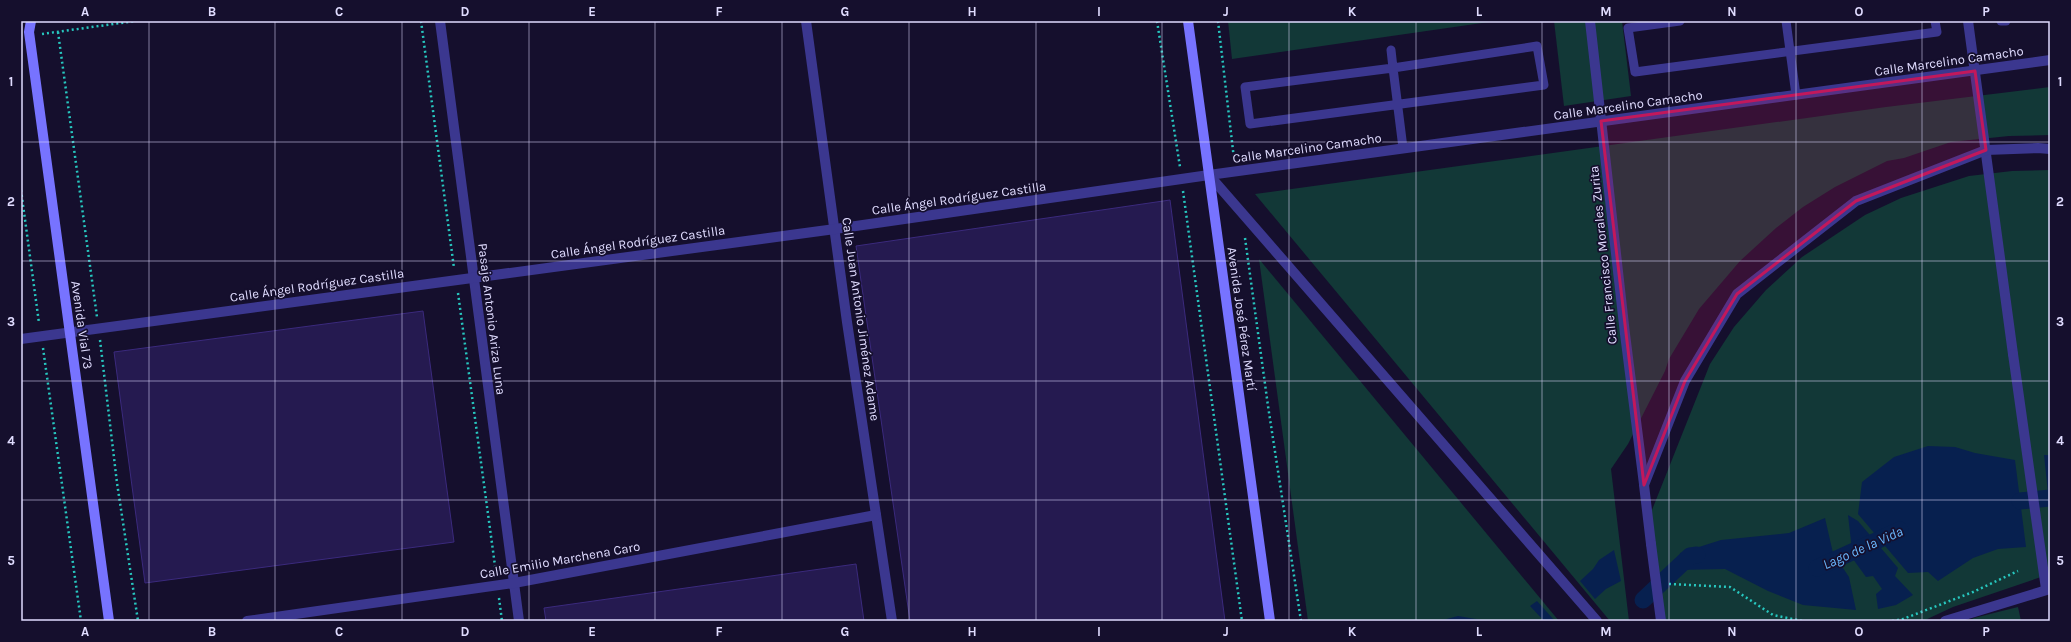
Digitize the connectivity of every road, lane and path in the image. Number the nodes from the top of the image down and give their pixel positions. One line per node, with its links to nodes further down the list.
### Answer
1 (31, 21): 17 (street, Avenida Vial 73)
2 (135, 21): 18 (path)
3 (421, 21): 38 (path)
4 (440, 21): 37 (street, Pasaje Antonio Ariza Luna)
5 (806, 21): 35 (street, Calle Juan Antonio Jiménez Adame)
6 (1157, 21): 33 (path)
7 (1188, 21): 32 (street, Avenida José Pérez Martí)
8 (1218, 21): 31 (path)
9 (1590, 21): 27 (street, Calle Francisco Morales Zurita)
10 (1680, 21): 21 (lane)
11 (1786, 21): 21 (lane)
12 (1935, 21): 21 (lane)
13 (1968, 21): 24 (street)
14 (2001, 21): 15 (lane)
15 (2006, 21)
16 (21, 23): 17 (street)
17 (29, 32): 41 (street, Avenida Vial 73)
18 (58, 32): 19 (path); 39 (path)
19 (47, 33)
20 (1390, 50): 23 (lane)
21 (1790, 52): 25 (lane)
22 (2050, 60): 24 (street, Calle Marcelino Camacho)
23 (1393, 68): 26 (lane); 26 (lane); 26 (lane)
24 (1975, 71): 25 (street, Calle Marcelino Camacho); 30 (street)
25 (1796, 95): 27 (street, Calle Marcelino Camacho)
26 (1398, 104): 28 (lane)
27 (1601, 122): 28 (street, Calle Marcelino Camacho); 45 (street, Calle Francisco Morales Zurita)
28 (1403, 148): 31 (street, Calle Marcelino Camacho)
29 (2050, 149): 30 (street, Calle Francisco Morales Zurita)
30 (1986, 150): 45 (street, Calle Francisco Morales Zurita); 51 (street, bridge)
31 (1236, 171): 32 (street, Calle Marcelino Camacho)
32 (1209, 174): 33 (street, Calle Ángel Rodríguez Castilla); 60 (street, Avenida José Pérez Martí); 62 (street)
33 (1182, 178): 35 (street, Calle Ángel Rodríguez Castilla); 59 (path)
34 (21, 190): 40 (path)
35 (835, 229): 37 (street, Calle Ángel Rodríguez Castilla); 46 (street, Calle Juan Antonio Jiménez Adame)
36 (1245, 236): 61 (path)
37 (473, 277): 38 (street, Calle Ángel Rodríguez Castilla); 48 (street, Pasaje Antonio Ariza Luna)
38 (456, 279): 41 (street, Calle Ángel Rodríguez Castilla); 50 (path)
39 (97, 319)
40 (40, 326)
41 (70, 332): 42 (street, Calle Ángel Rodríguez Castilla); 53 (street, Avenida Vial 73)
42 (21, 339)
43 (100, 339): 54 (path)
44 (43, 348): 52 (path)
45 (1644, 486): 63 (street, Calle Francisco Morales Zurita, bridge)
46 (876, 515): 48 (street, Calle Emilio Marchena Caro); 58 (street, Calle Juan Antonio Jiménez Adame)
47 (2018, 571): 65 (path)
48 (514, 583): 50 (street, Calle Emilio Marchena Caro); 57 (street, Pasaje Antonio Ariza Luna)
49 (1664, 584): 64 (path)
50 (497, 586): 55 (street, Calle Emilio Marchena Caro); 56 (path)
51 (2048, 590): 66 (street)
52 (81, 621)
53 (109, 621)
54 (138, 621)
55 (247, 621)
56 (502, 621)
57 (519, 621)
58 (892, 621)
59 (1242, 621)
60 (1270, 621)
61 (1301, 621)
62 (1597, 621)
63 (1661, 621)
64 (1802, 621)
65 (1892, 621)
66 (1945, 621)

